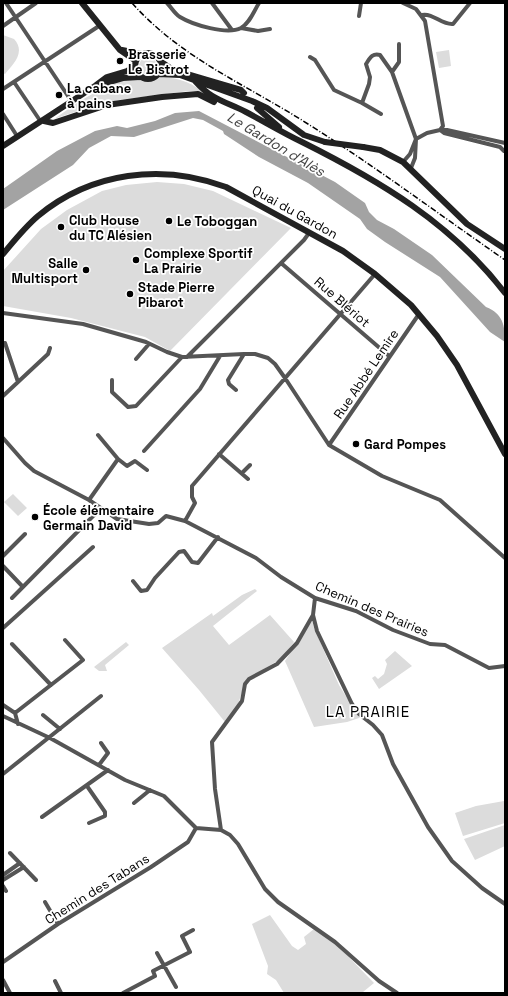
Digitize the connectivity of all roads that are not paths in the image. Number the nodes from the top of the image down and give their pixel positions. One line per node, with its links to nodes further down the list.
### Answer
1 (6, 3): 12 (street)
2 (36, 3): 12 (street)
3 (82, 3): 14 (main road)
4 (167, 3): 17 (street)
5 (212, 3): 17 (street)
6 (259, 3): 15 (street)
7 (361, 3): 11 (street)
8 (403, 3): 10 (street)
9 (470, 3): 10 (street)
10 (422, 15): 42 (street)
11 (359, 16)
12 (15, 17): 13 (street); 23 (street)
13 (3, 26)
14 (99, 26): 19 (main road); 23 (street)
15 (240, 28): 16 (street); 17 (street)
16 (270, 29)
17 (232, 30)
18 (399, 44): 26 (street)
19 (120, 50): 20 (main road); 24 (main road)
20 (142, 54): 22 (main road); 24 (main road)
21 (310, 57): 37 (street)
22 (160, 61): 25 (main road); 27 (main road)
23 (44, 62): 31 (street); 35 (street)
24 (136, 64): 29 (main road); 32 (main road)
25 (173, 70): 28 (main road); 34 (main road)
26 (392, 72): 37 (street); 44 (street)
27 (158, 74): 28 (main road); 29 (main road)
28 (180, 75): 30 (main road)
29 (142, 77): 32 (main road)
30 (195, 81): 36 (main road); 49 (main road, bridge)
31 (14, 82): 33 (street); 41 (street)
32 (95, 86): 35 (main road)
33 (3, 89)
34 (244, 93)
35 (72, 102): 41 (main road)
36 (227, 104): 41 (main road); 45 (main road)
37 (362, 104): 40 (street)
38 (257, 108): 45 (main road)
39 (3, 114): 43 (street)
40 (381, 114)
41 (42, 122): 43 (main road)
42 (440, 130): 44 (street); 46 (street); 48 (street)
43 (17, 136): 47 (main road)
44 (416, 139): 49 (street); 50 (street)
45 (301, 141): 56 (main road)
46 (505, 143)
47 (3, 146)
48 (504, 151)
49 (403, 162): 50 (main road)
50 (411, 168): 52 (main road)
51 (309, 233): 53 (main road, Quai du Gardon); 54 (street); 55 (main road, Quai du Gardon)
52 (505, 249)
53 (3, 254)
54 (281, 263): 58 (street, Rue Blériot); 66 (street)
55 (375, 274): 58 (street); 59 (main road, Quai du Gardon)
56 (505, 293)
57 (3, 313): 61 (street)
58 (340, 314): 65 (street, Rue Blériot); 68 (street)
59 (419, 314): 65 (street, Rue Abbé Lemire); 78 (main road, Quai du Gardon)
60 (5, 343): 70 (street)
61 (149, 344): 66 (street); 67 (street)
62 (50, 348): 70 (street)
63 (244, 354): 64 (street); 68 (street); 71 (street)
64 (220, 356): 66 (street); 76 (street)
65 (389, 356): 75 (street, Rue Abbé Lemire)
66 (184, 357): 69 (street)
67 (136, 359)
68 (285, 378): 75 (street); 77 (street)
69 (112, 380)
70 (18, 382): 72 (street)
71 (236, 390)
72 (3, 396)
73 (98, 435): 79 (street)
74 (3, 438): 84 (street, Chemin des Prairies)
75 (329, 446): 91 (street)
76 (144, 451)
77 (220, 454): 82 (street); 86 (street)
78 (505, 454)
79 (118, 459): 81 (street); 84 (street)
80 (250, 465): 82 (street)
81 (147, 470)
82 (242, 473): 83 (street)
83 (248, 479)
84 (89, 500): 85 (street, Chemin des Prairies)
85 (101, 508): 86 (street, Chemin des Prairies); 94 (street)
86 (186, 521): 88 (street, Chemin des Prairies)
87 (25, 534): 90 (street)
88 (218, 537): 93 (street); 96 (street, Chemin des Prairies)
89 (92, 547): 98 (street)
90 (3, 556)
91 (505, 558)
92 (3, 566): 94 (street)
93 (132, 581)
94 (23, 587): 95 (street)
95 (12, 598)
96 (315, 598): 97 (street); 101 (street, Chemin des Prairies)
97 (313, 615): 121 (street); 130 (street)
98 (3, 628)
99 (65, 640): 102 (street)
100 (12, 644): 102 (street)
101 (505, 666)
102 (51, 685): 105 (street)
103 (101, 696): 109 (street)
104 (3, 705): 105 (street)
105 (15, 713): 108 (street)
106 (43, 715): 109 (street)
107 (3, 716): 108 (street)
108 (18, 724): 110 (street)
109 (60, 729): 110 (street)
110 (50, 738): 112 (street); 114 (street)
111 (101, 743): 112 (street)
112 (99, 765): 113 (street)
113 (108, 770): 115 (street); 116 (street)
114 (3, 774)
115 (88, 786): 118 (street); 119 (street)
116 (150, 790): 117 (street); 120 (street)
117 (134, 802)
118 (42, 817)
119 (89, 823)
120 (196, 828): 121 (street); 131 (street, Chemin des Tabans)
121 (221, 830): 142 (street)
122 (10, 853): 123 (street)
123 (22, 865): 124 (street); 125 (street); 126 (street)
124 (3, 875)
125 (3, 880)
126 (36, 880)
127 (3, 886): 128 (street)
128 (6, 891)
129 (45, 902): 131 (street)
130 (505, 904)
131 (58, 924): 134 (street, Chemin des Tabans)
132 (193, 930): 135 (street)
133 (157, 953): 135 (street)
134 (3, 962)
135 (164, 965): 138 (street); 141 (street)
136 (3, 980): 139 (street)
137 (55, 981): 140 (street)
138 (176, 987)
139 (10, 993)
140 (61, 993)
141 (123, 993)
142 (397, 993)

